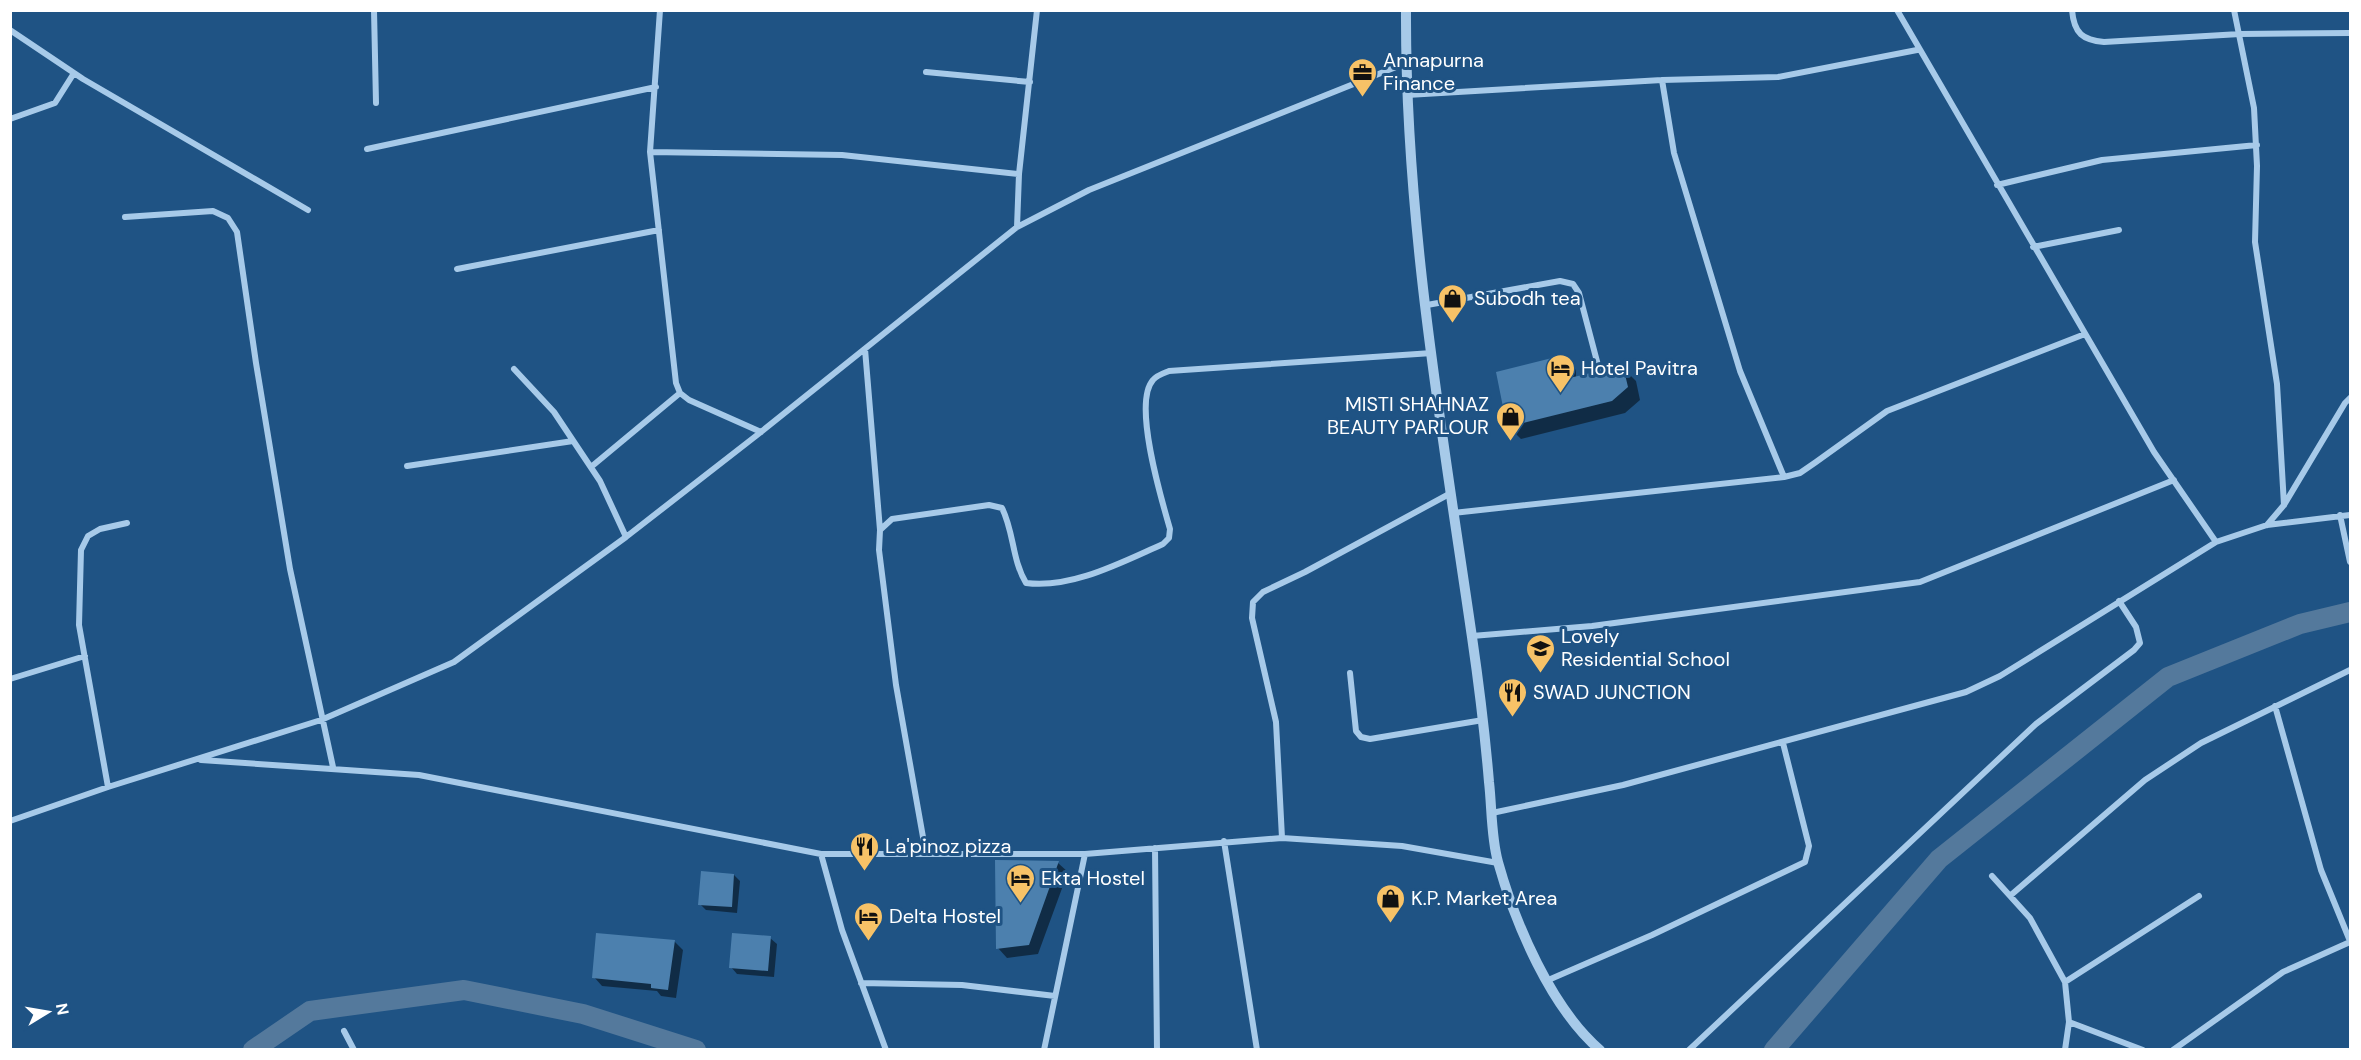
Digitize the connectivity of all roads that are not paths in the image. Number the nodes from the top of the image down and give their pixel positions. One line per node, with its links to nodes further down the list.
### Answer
1 (374, 10): 19 (street)
2 (660, 10): 17 (street)
3 (1037, 10): 16 (street)
4 (1406, 10): 12 (street)
5 (1897, 10): 11 (street)
6 (2072, 10): 10 (street)
7 (2234, 10): 10 (street)
8 (10, 30): 14 (street)
9 (2350, 33): 10 (street)
10 (2240, 34): 21 (street)
11 (1917, 50): 15 (street); 25 (street)
12 (1406, 63): 18 (street); 28 (street)
13 (926, 72): 16 (street)
14 (74, 73): 20 (street); 26 (street)
15 (1662, 80): 18 (street); 45 (street)
16 (1030, 82): 24 (street)
17 (656, 87): 22 (street); 23 (street)
18 (1406, 95): 33 (street)
19 (376, 103)
20 (10, 119)
21 (2257, 145): 25 (street); 48 (street)
22 (367, 149)
23 (650, 152): 24 (street); 29 (street)
24 (1019, 174): 28 (street)
25 (1997, 185): 31 (street)
26 (308, 210)
27 (125, 216): 65 (street)
28 (1017, 227): 35 (street)
29 (659, 230): 32 (street); 39 (street)
30 (2118, 230): 31 (street)
31 (2033, 247): 34 (street)
32 (457, 269)
33 (1427, 305): 36 (street); 38 (street)
34 (2085, 334): 45 (street); 46 (street)
35 (865, 349): 41 (street); 54 (street)
36 (1433, 353): 47 (street); 54 (street)
37 (514, 369): 42 (street)
38 (1599, 369)
39 (680, 393): 41 (street); 44 (street)
40 (2350, 398): 48 (street)
41 (761, 432): 55 (street)
42 (573, 441): 43 (street); 44 (street)
43 (407, 466)
44 (591, 467): 55 (street)
45 (1784, 477): 49 (street)
46 (2174, 480): 56 (street); 59 (street)
47 (1451, 493): 49 (street); 73 (street)
48 (2284, 505): 53 (street)
49 (1453, 513): 59 (street)
50 (2350, 514): 51 (street)
51 (2340, 515): 53 (street); 57 (street)
52 (127, 523): 60 (street)
53 (2267, 525): 56 (street)
54 (880, 530): 77 (street)
55 (626, 537): 65 (street)
56 (2217, 542): 58 (street)
57 (2350, 562)
58 (2119, 601): 67 (street); 96 (street)
59 (1472, 636): 66 (street)
60 (86, 656): 63 (street); 70 (street)
61 (2350, 670): 64 (street)
62 (1350, 674): 66 (street)
63 (10, 679)
64 (2276, 706): 81 (street); 83 (street)
65 (321, 720): 68 (street); 69 (street)
66 (1483, 720): 71 (street)
67 (1783, 742): 71 (street); 84 (street)
68 (197, 760): 69 (street); 70 (street)
69 (333, 767): 76 (street)
70 (108, 787): 72 (street)
71 (1492, 813): 79 (street)
72 (10, 821)
73 (1281, 838): 74 (street); 79 (street)
74 (1224, 841): 75 (street); 94 (street)
75 (1155, 848): 78 (street); 93 (street)
76 (820, 854): 77 (street); 86 (street)
77 (926, 854): 78 (street)
78 (1085, 854): 87 (street)
79 (1498, 863): 84 (street)
80 (1992, 876): 81 (street)
81 (2011, 895): 85 (street)
82 (2199, 896): 85 (street)
83 (2350, 941): 99 (street)
84 (1546, 981): 95 (street)
85 (2065, 982): 88 (street)
86 (861, 983): 87 (street); 91 (street)
87 (1055, 996): 92 (street)
88 (2069, 1022): 97 (street); 98 (street)
89 (344, 1031): 90 (street)
90 (354, 1050)
91 (886, 1050)
92 (1044, 1050)
93 (1157, 1050)
94 (1257, 1050)
95 (1600, 1050)
96 (1689, 1050)
97 (2065, 1050)
98 (2143, 1050)
99 (2173, 1050)

